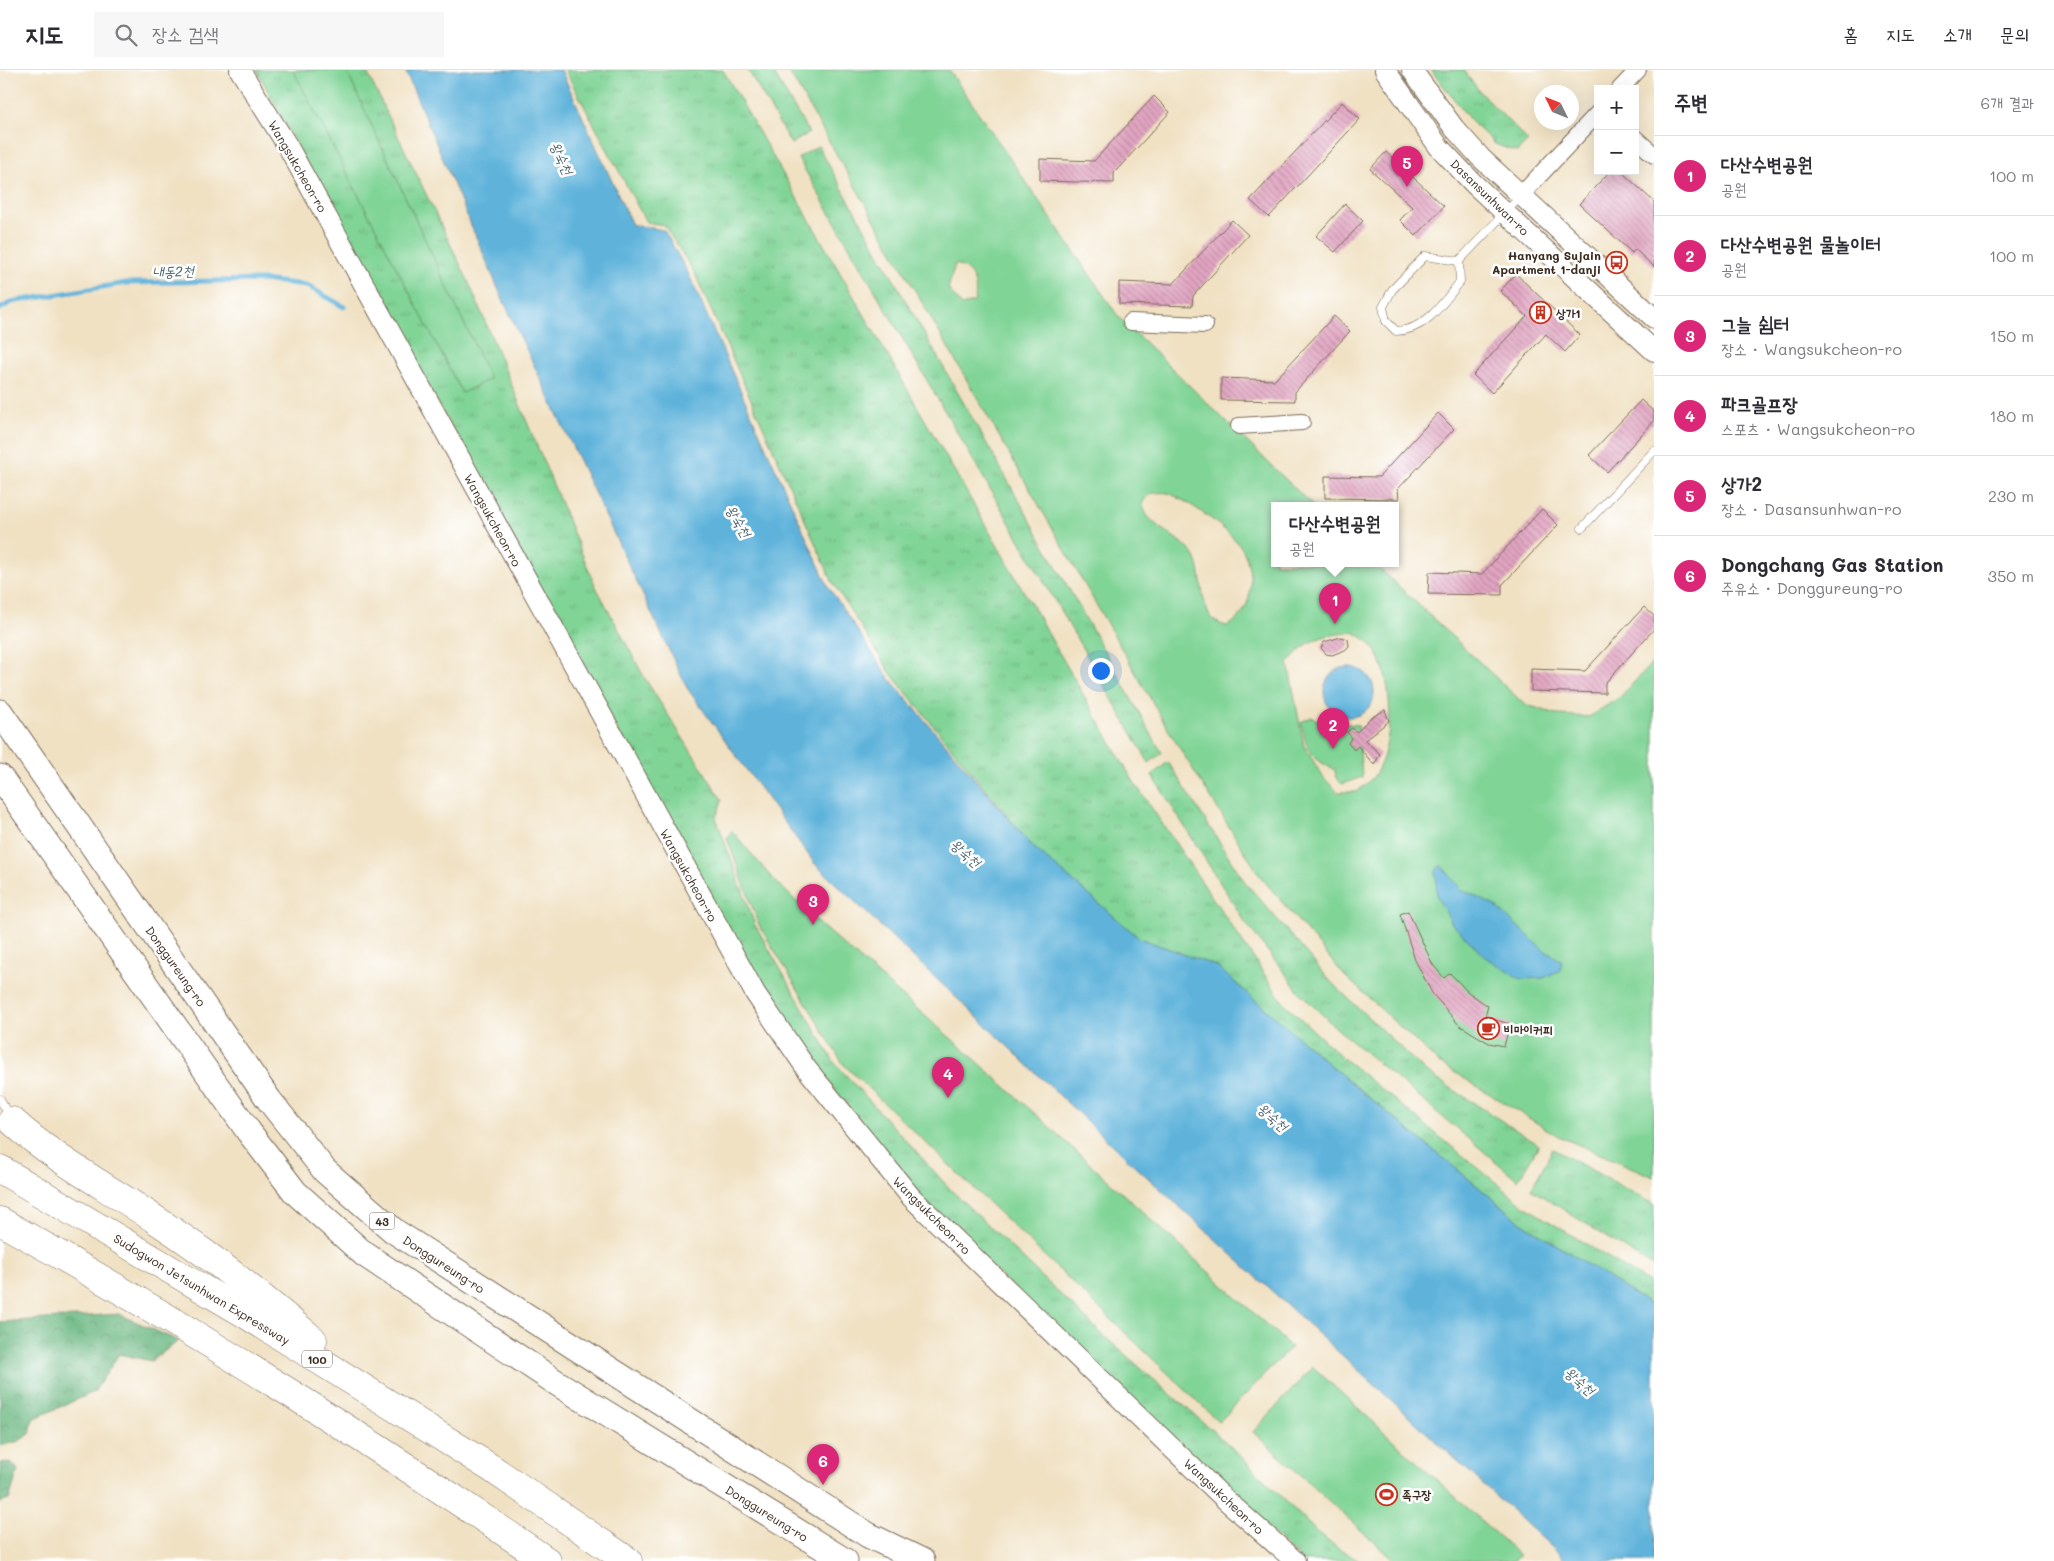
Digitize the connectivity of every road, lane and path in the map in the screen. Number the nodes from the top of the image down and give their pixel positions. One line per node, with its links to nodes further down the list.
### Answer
1 (240, 70): 30 (street, Wangsukcheon-ro)
2 (1385, 70): 10 (street, Dasansunhwan-ro)
3 (1412, 70): 9 (street, Dasansunhwan-ro)
4 (1638, 70): 5 (street)
5 (1624, 85)
6 (1594, 117): 9 (street)
7 (1639, 142): 8 (street)
8 (1654, 155)
9 (1522, 194): 10 (lane); 12 (street, Dasansunhwan-ro)
10 (1504, 214): 11 (lane); 15 (street, Dasansunhwan-ro)
11 (1459, 261): 11 (lane)
12 (1654, 318)
13 (1131, 322): 14 (street)
14 (1205, 325)
15 (1654, 352)
16 (1302, 422): 17 (street)
17 (1239, 426)
18 (1654, 451): 19 (lane)
19 (1582, 528)
20 (0, 712): 29 (main road, Donggureung-ro / 43)
21 (0, 777): 28 (main road, Donggureung-ro)
22 (6, 1110): 25 (highway)
23 (0, 1169): 25 (highway, Sudogwon Je1sunhwan Expressway / 100)
24 (0, 1221): 26 (highway)
25 (384, 1401): 27 (highway, Sudogwon Je1sunhwan Expressway / 100)
26 (547, 1561)
27 (628, 1561)
28 (845, 1561)
29 (922, 1561)
30 (1295, 1561)

